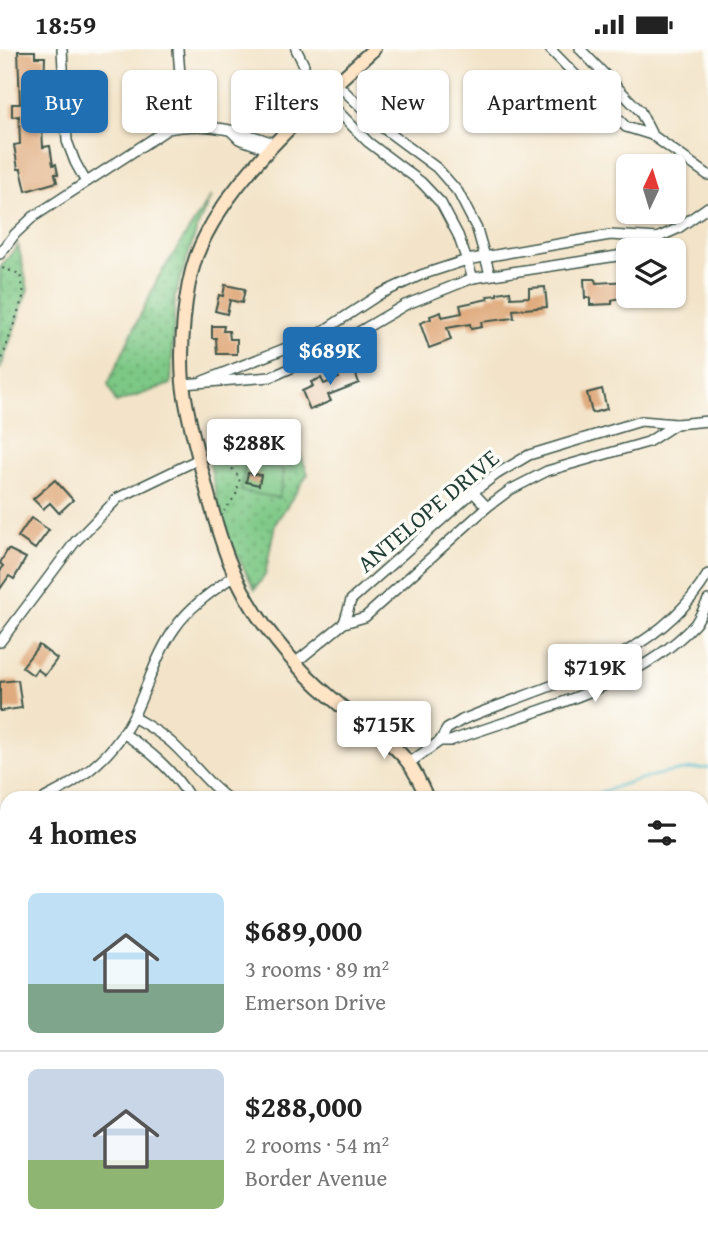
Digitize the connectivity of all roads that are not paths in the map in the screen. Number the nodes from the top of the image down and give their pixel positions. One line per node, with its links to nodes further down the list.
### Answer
1 (62, 49): 18 (street)
2 (178, 49): 8 (street)
3 (296, 49): 7 (street)
4 (374, 49): 9 (street)
5 (550, 49): 15 (street)
6 (580, 49): 15 (street)
7 (304, 65)
8 (180, 70)
9 (343, 78)
10 (343, 90): 22 (street)
11 (343, 116): 24 (street)
12 (217, 128): 16 (street)
13 (162, 133): 18 (street)
14 (287, 133): 16 (street)
15 (652, 135): 17 (street)
16 (273, 147): 28 (street)
17 (708, 175)
18 (86, 181): 21 (street)
19 (708, 207): 20 (street)
20 (659, 238): 22 (street)
21 (0, 254)
22 (485, 255): 24 (street); 25 (street)
23 (616, 256): 25 (street)
24 (467, 260): 26 (street); 27 (street)
25 (490, 274): 26 (street)
26 (473, 278): 27 (street)
27 (203, 381): 28 (street)
28 (183, 384): 31 (street)
29 (708, 421): 30 (street, ANTELOPE DRIVE)
30 (676, 424): 32 (street, ANTELOPE DRIVE); 33 (street, ANTELOPE DRIVE)
31 (206, 460): 35 (street); 38 (street)
32 (473, 492): 33 (street); 37 (street, ANTELOPE DRIVE)
33 (487, 507): 37 (street, ANTELOPE DRIVE)
34 (708, 574): 40 (street)
35 (235, 575): 39 (street); 42 (street)
36 (708, 600): 41 (street)
37 (344, 623): 39 (street, ANTELOPE DRIVE)
38 (0, 642)
39 (295, 663): 45 (street)
40 (605, 664): 41 (street); 44 (street)
41 (611, 681): 44 (street)
42 (133, 717): 43 (street); 48 (street)
43 (123, 733): 46 (street); 47 (street)
44 (440, 741): 45 (street)
45 (409, 763): 49 (street)
46 (60, 791)
47 (185, 791)
48 (218, 791)
49 (423, 791)

